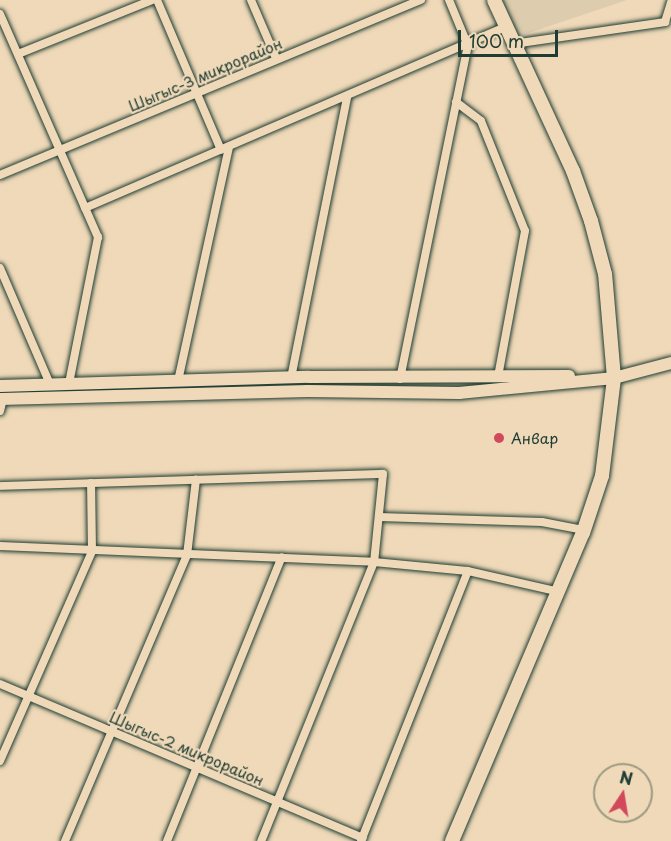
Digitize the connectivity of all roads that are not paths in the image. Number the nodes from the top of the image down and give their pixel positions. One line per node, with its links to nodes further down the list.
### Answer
1 (152, 0): 12 (street)
2 (157, 0): 14 (street)
3 (251, 0): 13 (street)
4 (421, 0): 13 (street, Шыгыс-3 микрорайон)
5 (449, 0): 11 (street)
6 (494, 0): 9 (main road)
7 (671, 2): 10 (street)
8 (0, 14): 12 (street)
9 (506, 27): 10 (main road); 11 (street)
10 (513, 44): 23 (main road)
11 (468, 46): 15 (street); 16 (street)
12 (18, 54): 18 (street)
13 (276, 58): 14 (street, Шыгыс-3 микрорайон)
14 (196, 92): 17 (street); 18 (street, Шыгыс-3 микрорайон)
15 (347, 97): 17 (street); 26 (street)
16 (456, 102): 25 (street); 27 (street)
17 (225, 149): 20 (street); 28 (street)
18 (60, 150): 19 (street, Шыгыс-3 микрорайон); 20 (street)
19 (0, 175)
20 (85, 208): 30 (street)
21 (0, 268): 29 (street)
22 (671, 362): 23 (main road)
23 (614, 374): 25 (main road); 32 (main road); 38 (main road)
24 (309, 376): 26 (main road); 27 (main road); 32 (main road)
25 (498, 377): 27 (main road)
26 (291, 378): 28 (main road)
27 (400, 379)
28 (178, 381): 30 (main road)
29 (50, 384): 30 (main road); 31 (main road)
30 (69, 384)
31 (0, 386)
32 (308, 391): 33 (main road)
33 (1, 403)
34 (196, 480): 35 (street); 37 (street); 41 (street)
35 (91, 483): 36 (street); 40 (street)
36 (0, 486)
37 (379, 517): 38 (street); 43 (street)
38 (584, 530): 45 (main road)
39 (0, 546): 40 (street)
40 (92, 552): 41 (street); 47 (street)
41 (187, 555): 42 (street); 48 (street)
42 (282, 557): 43 (street); 50 (street)
43 (374, 562): 44 (street); 51 (street)
44 (468, 571): 45 (street); 52 (street)
45 (560, 592): 56 (main road)
46 (0, 684): 47 (street, Шыгыс-2 микрорайон)
47 (27, 694): 48 (street, Шыгыс-2 микрорайон); 49 (street)
48 (112, 731): 50 (street, Шыгыс-2 микрорайон); 53 (street)
49 (0, 761)
50 (198, 765): 51 (street, Шыгыс-2 микрорайон); 54 (street)
51 (277, 801): 52 (street, Шыгыс-2 микрорайон); 55 (street)
52 (362, 839)
53 (65, 841)
54 (167, 841)
55 (261, 841)
56 (452, 841)

